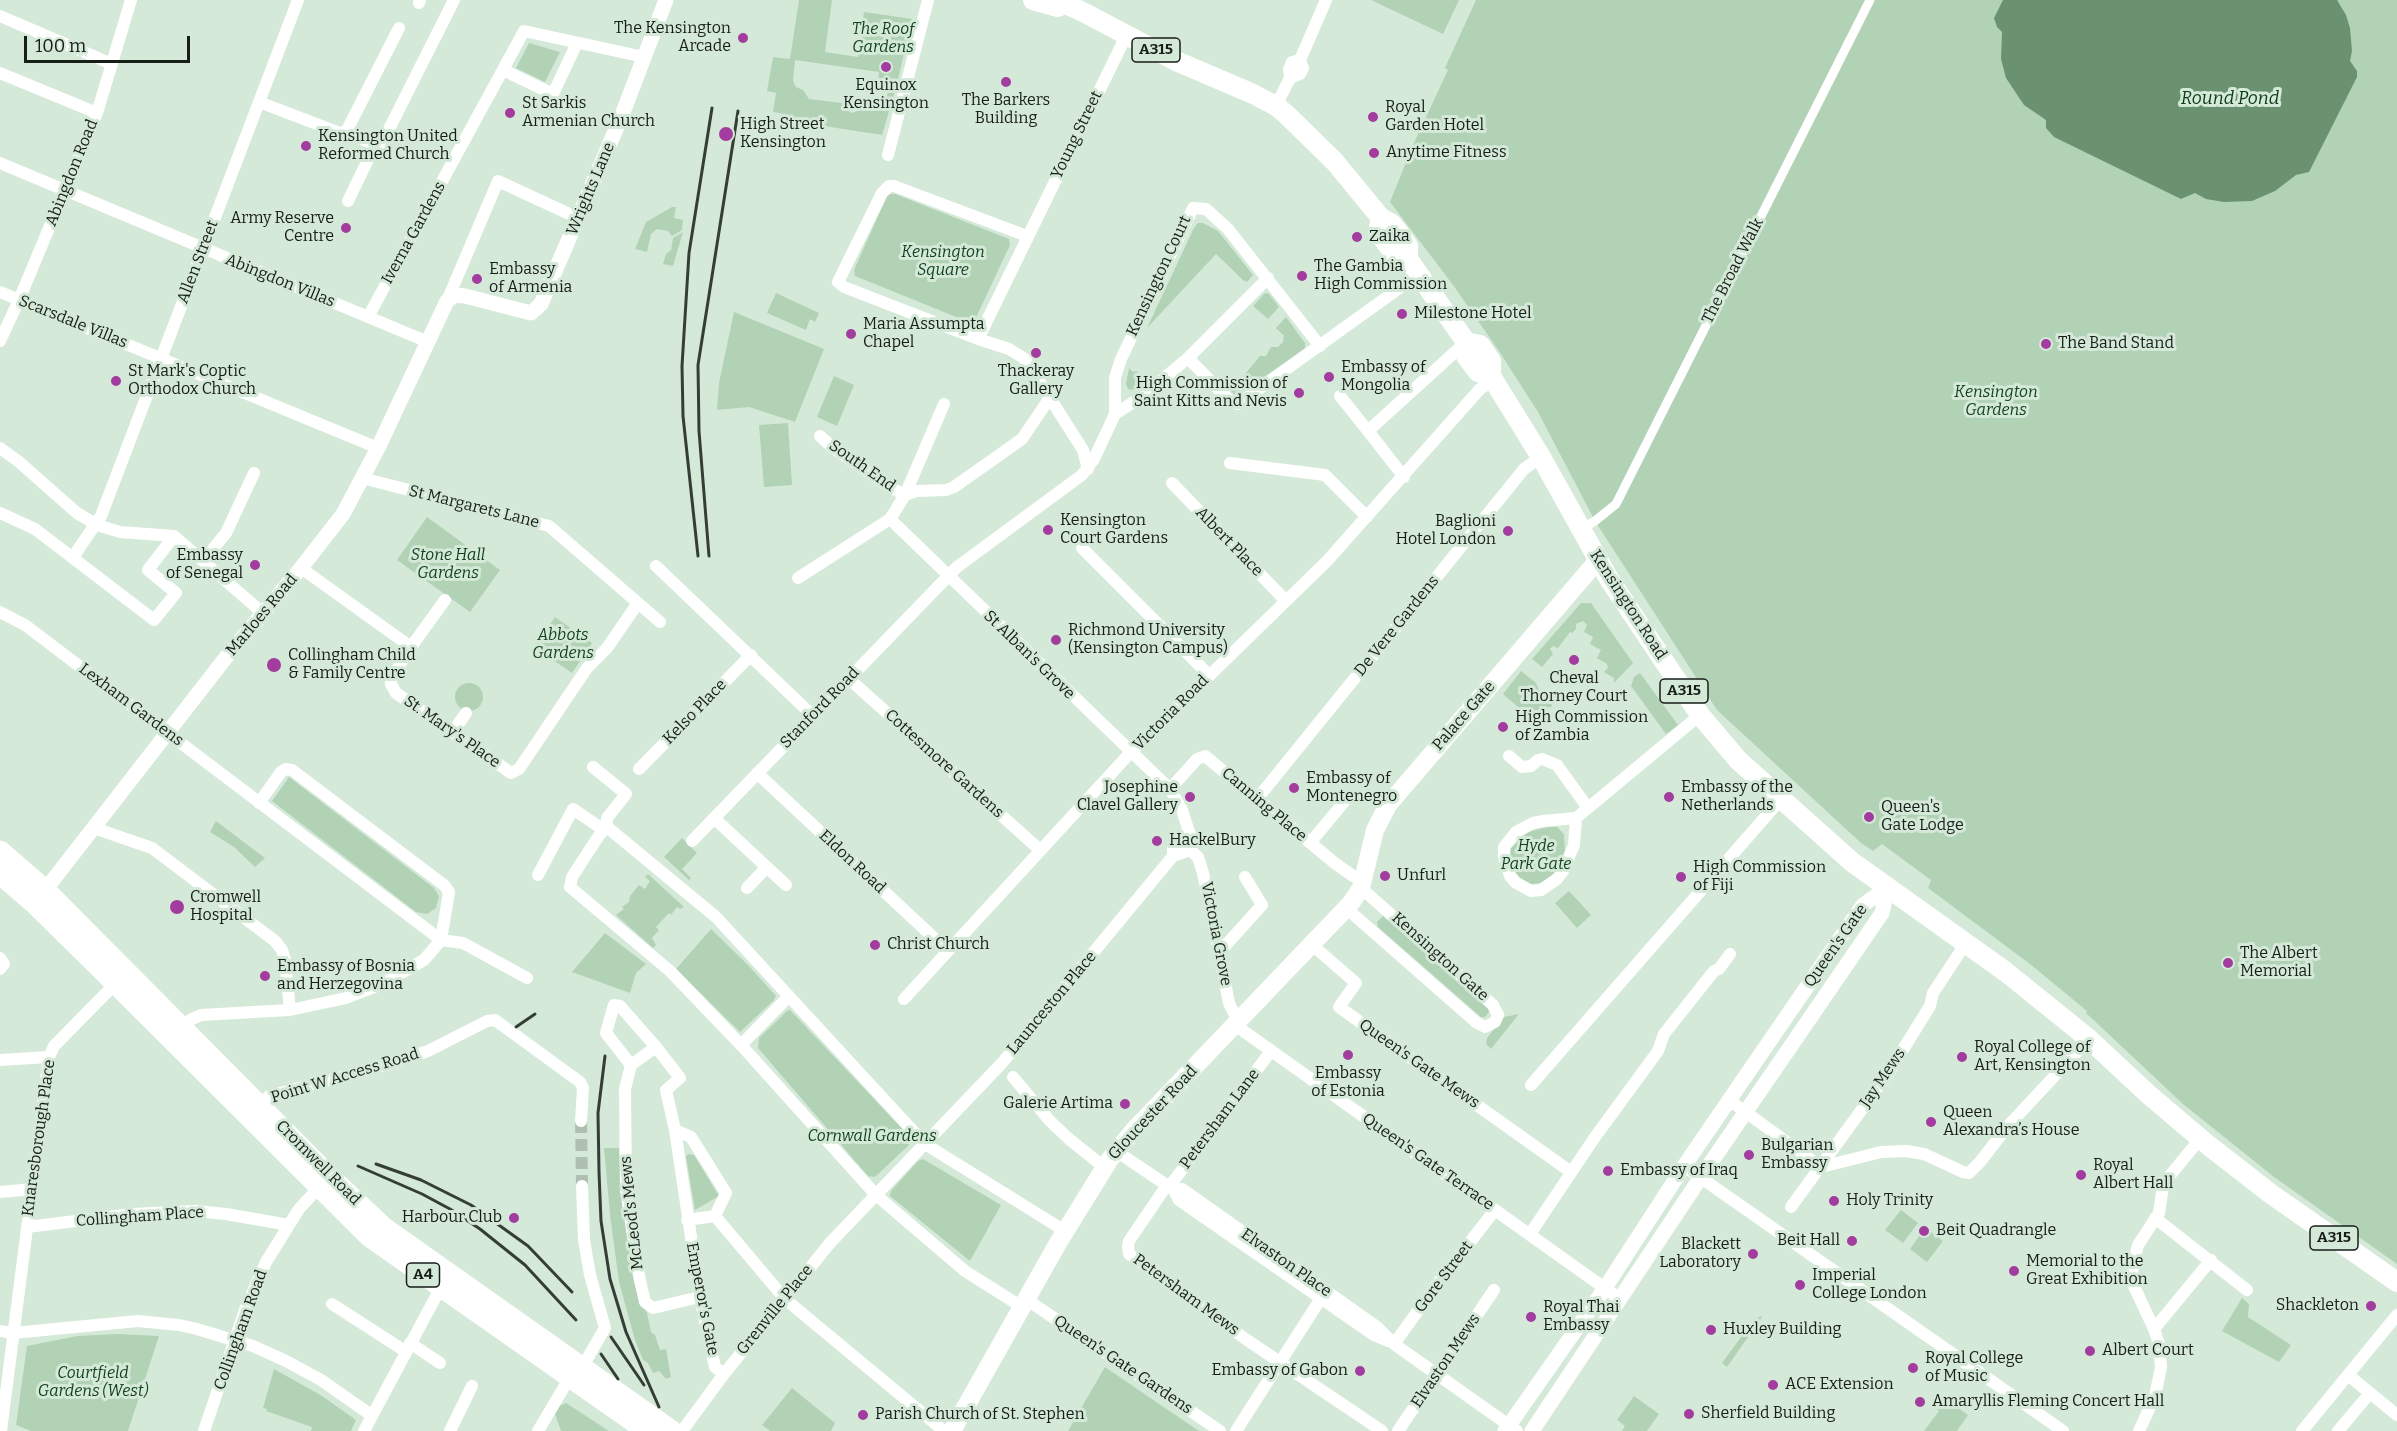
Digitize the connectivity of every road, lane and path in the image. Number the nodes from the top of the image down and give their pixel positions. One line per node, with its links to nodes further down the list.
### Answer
1 (131, 0): 15 (street, Abingdon Road)
2 (298, 0): 18 (street, Allen Street)
3 (666, 0): 14 (street, Wrights Lane)
4 (928, 0): 23 (street)
5 (1033, 0): 9 (main road, A315)
6 (1326, 0): 19 (street)
7 (1870, 0): 64 (street, The Broad Walk)
8 (451, 1): 22 (street)
9 (1057, 2): 12 (main road, A315)
10 (0, 16): 15 (street)
11 (399, 27): 21 (street)
12 (1127, 34): 19 (main road, A315); 28 (street, Young Street)
13 (578, 43): 14 (street); 16 (street, Iverna Gardens); 16 (street)
14 (644, 57): 27 (street, Wrights Lane)
15 (112, 63): 20 (street, Abingdon Road)
16 (503, 70): 35 (street, Iverna Gardens)
17 (0, 73): 20 (street)
18 (259, 102): 21 (street); 29 (street, Allen Street)
19 (1276, 106): 30 (main road, Kensington Road / A315)
20 (97, 113): 25 (street, Abingdon Road)
21 (346, 132): 22 (street)
22 (375, 145): 26 (street)
23 (888, 155)
24 (0, 163): 25 (street, Abingdon Villas)
25 (65, 191): 29 (street, Abingdon Villas); 33 (street, Abingdon Road)
26 (348, 201)
27 (578, 218): 34 (street, Wrights Lane); 34 (street)
28 (1027, 236): 36 (street); 36 (street)
29 (203, 249): 35 (street, Abingdon Villas); 42 (street, Allen Street)
30 (1414, 267): 39 (main road, Kensington Road / A315); 40 (street)
31 (1268, 278): 40 (street, Kensington Court); 41 (street); 47 (street, Kensington Court)
32 (0, 292): 33 (street, Scarsdale Villas)
33 (19, 300): 37 (street, Abingdon Road); 42 (street, Scarsdale Villas)
34 (447, 300): 38 (street, Marloes Road)
35 (368, 317): 38 (street, Abingdon Villas)
36 (978, 339): 45 (street)
37 (0, 340)
38 (428, 342): 51 (street, Marloes Road)
39 (1466, 342): 43 (main road, Kensington Road / A315); 48 (street)
40 (1320, 345): 41 (street)
41 (1188, 358): 47 (street)
42 (162, 359): 51 (street, Scarsdale Villas); 63 (street, Allen Street)
43 (1492, 378): 52 (main road, Kensington Road / A315); 56 (street, Victoria Road)
44 (1340, 396): 48 (street)
45 (1049, 399): 54 (street); 59 (street)
46 (944, 404): 59 (street)
47 (1115, 414): 54 (street, Kensington Court)
48 (1368, 431): 56 (street)
49 (820, 436): 59 (street, South End)
50 (0, 448): 63 (street)
51 (378, 448): 57 (street, Marloes Road)
52 (1541, 457): 64 (main road, Kensington Road / A315); 95 (street, De Vere Gardens)
53 (1230, 463): 61 (street)
54 (1088, 469): 72 (street, Stanford Road)
55 (254, 474): 69 (street)
56 (1404, 477): 61 (street, Victoria Road)
57 (362, 478): 71 (street, Marloes Road); 76 (street, St Margarets Lane)
58 (1172, 483): 75 (street, Albert Place)
59 (904, 495): 62 (street)
60 (0, 513): 67 (street)
61 (1367, 517): 75 (street, Victoria Road)
62 (890, 519): 72 (street, St Alban's Grove); 73 (street)
63 (97, 525): 65 (street); 67 (street, Allen Street)
64 (1581, 529): 68 (main road, Kensington Road / A315)
65 (174, 536): 67 (street); 69 (street)
66 (1082, 548): 82 (street)
67 (73, 557)
68 (1598, 560): 86 (main road, Kensington Road / A315); 115 (main road, Palace Gate)
69 (203, 561): 78 (street)
70 (656, 566): 81 (street)
71 (301, 568): 78 (street, Marloes Road); 80 (street)
72 (948, 576): 83 (street, Stanford Road); 89 (street, St Alban's Grove)
73 (798, 578)
74 (445, 600): 80 (street)
75 (1286, 601): 82 (street, Victoria Road)
76 (638, 603): 79 (street, St Margarets Lane); 88 (street, St. Mary's Place)
77 (0, 612): 87 (street, Lexham Gardens)
78 (264, 614): 87 (street, Marloes Road)
79 (660, 622)
80 (411, 647): 88 (street, St. Mary's Place)
81 (751, 655): 85 (street); 92 (street, Kelso Place)
82 (1209, 675): 89 (street, Victoria Road)
83 (849, 678): 85 (street, Stanford Road); 107 (street, Cottesmore Gardens)
84 (466, 714): 88 (street)
85 (812, 715): 93 (street, Stanford Road)
86 (1700, 715): 96 (main road, Kensington Road / A315); 99 (street)
87 (167, 732): 97 (street, Lexham Gardens); 102 (street, Marloes Road)
88 (452, 733)
89 (1130, 753): 94 (street, St Alban's Grove); 107 (street, Victoria Road)
90 (1509, 756): 99 (street)
91 (593, 767): 103 (street)
92 (639, 769)
93 (757, 773): 100 (street, Stanford Road); 125 (street, Eldon Road)
94 (1170, 789): 95 (street, Canning Place); 104 (street)
95 (1257, 799): 106 (street, Canning Place)
96 (1781, 799): 117 (main road, Kensington Road / A315); 144 (street)
97 (259, 802): 121 (street, Lexham Gardens); 121 (street)
98 (1344, 802): 106 (street)
99 (1588, 808): 101 (street)
100 (714, 818): 105 (street, Stanford Road); 111 (street)
101 (1576, 818): 101 (street)
102 (94, 828): 119 (street, Marloes Road); 133 (street)
103 (606, 828): 113 (street); 131 (street); 137 (street)
104 (1192, 836): 108 (street); 110 (street, Launceston Place)
105 (692, 841)
106 (1310, 843): 115 (street, Canning Place)
107 (1040, 850): 125 (street, Victoria Road)
108 (1190, 850): 110 (street); 124 (street, Victoria Grove)
109 (0, 851): 119 (highway, Cromwell Road / A4)
110 (1173, 855): 151 (street, Launceston Place)
111 (767, 867): 116 (street); 118 (street)
112 (0, 873): 119 (highway, Cromwell Road / A4)
113 (538, 875)
114 (1245, 876): 124 (street)
115 (1362, 884): 120 (main road, Gloucester Road); 120 (street, Kensington Gate)
116 (786, 885)
117 (1888, 887): 122 (main road, Kensington Road / A315); 145 (street, Queen's Gate); 147 (street, Queen's Gate)
118 (747, 888)
119 (40, 896): 129 (highway, Cromwell Road / A4)
120 (1346, 908): 123 (main road, Gloucester Road)
121 (441, 940): 130 (street); 133 (street)
122 (1966, 943): 136 (main road, A315); 155 (street, Jay Mews)
123 (1311, 944): 134 (main road, Gloucester Road); 156 (street, Queen's Gate Mews)
124 (1218, 948): 134 (street, Victoria Grove)
125 (948, 951): 132 (street, Victoria Road)
126 (1730, 954): 156 (street)
127 (0, 958): 128 (street)
128 (0, 969)
129 (122, 978): 135 (highway, Cromwell Road / A4); 140 (street, Knaresborough Place); 158 (highway, Cromwell Road / A4)
130 (526, 978)
131 (789, 996): 137 (street); 151 (street)
132 (904, 999)
133 (290, 1010): 135 (street)
134 (1236, 1023): 139 (street, Queen's Gate Terrace); 152 (main road, Gloucester Road)
135 (183, 1028): 146 (highway, Cromwell Road / A4)
136 (2089, 1039): 150 (main road, A315); 155 (street)
137 (741, 1045): 163 (street)
138 (656, 1047): 142 (street); 142 (street); 149 (street, Emperor's Gate)
139 (1271, 1051): 160 (street, Petersham Lane); 165 (street, Queen's Gate Terrace)
140 (49, 1057): 141 (street); 161 (street, Knaresborough Place)
141 (0, 1060)
142 (631, 1065): 180 (street, McLeod's Mews)
143 (1013, 1077): 154 (street)
144 (1531, 1085)
145 (1729, 1100): 147 (street); 153 (street, Queen's Gate)
146 (260, 1105): 148 (street, Point W Access Road); 158 (highway, Cromwell Road / A4)
147 (1746, 1112): 155 (street); 157 (street, Queen's Gate)
148 (581, 1121)
149 (675, 1130): 166 (street); 168 (street, Emperor's Gate)
150 (2200, 1139): 167 (street); 174 (main road, A315)
151 (925, 1144): 163 (street); 171 (street)
152 (1116, 1150): 154 (main road, Gloucester Road); 160 (street, Elvaston Place)
153 (1684, 1166): 157 (street); 176 (street, Queen's Gate)
154 (1104, 1167): 171 (main road, Gloucester Road)
155 (1821, 1167): 164 (street, Jay Mews)
156 (1571, 1172): 172 (street)
157 (1701, 1177): 182 (street, Queen's Gate); 219 (street)
158 (325, 1182): 169 (street, Collingham Road); 175 (highway, Cromwell Road / A4); 194 (highway, Cromwell Road / A4)
159 (582, 1186): 194 (street)
160 (1170, 1187): 179 (street, Elvaston Place); 192 (street, Petersham Mews)
161 (33, 1189): 162 (street); 170 (street, Knaresborough Place)
162 (0, 1192)
163 (876, 1195): 181 (street, Grenville Place); 183 (street)
164 (1791, 1207)
165 (1495, 1210): 172 (street, Queen's Gate Terrace); 190 (street, Gore Street)
166 (715, 1216): 168 (street, Emperor's Gate); 181 (street)
167 (2156, 1218): 173 (street); 186 (street)
168 (687, 1220): 180 (street, Emperor's Gate)
169 (289, 1224): 170 (street, Collingham Place); 189 (street, Collingham Road)
170 (27, 1227): 188 (street, Knaresborough Place)
171 (1065, 1231): 183 (main road, Gloucester Road)
172 (1530, 1234): 176 (street, Queen's Gate Terrace)
173 (2211, 1260): 178 (street); 186 (street)
174 (2397, 1282)
175 (441, 1287): 191 (street); 194 (highway, Cromwell Road / A4)
176 (1605, 1288): 182 (street, Queen's Gate Terrace); 202 (street, Queen's Gate)
177 (1494, 1290): 196 (street, Elvaston Mews)
178 (2247, 1290)
179 (1323, 1295): 190 (street, Elvaston Place); 192 (street)
180 (700, 1297): 195 (street, Emperor's Gate)
181 (784, 1299): 195 (street, Grenville Place); 212 (street)
182 (1620, 1299): 218 (street, Queen's Gate)
183 (1024, 1303): 213 (main road, Gloucester Road); 214 (street, Queen's Gate Gardens)
184 (332, 1304): 191 (street)
185 (2397, 1315): 197 (street)
186 (2154, 1329): 203 (street)
187 (0, 1331): 188 (street)
188 (14, 1333): 189 (street); 204 (street, Knaresborough Place)
189 (234, 1340): 200 (street); 205 (street, Collingham Road)
190 (1394, 1344): 196 (street, Elvaston Place)
191 (407, 1347): 193 (street); 200 (street)
192 (1279, 1361): 215 (street); 216 (street)
193 (440, 1363)
194 (574, 1371): 208 (street); 209 (highway, Cromwell Road / A4); 210 (highway, Cromwell Road / A4)
195 (724, 1374): 211 (street, Grenville Place)
196 (1436, 1375): 202 (street, Elvaston Place); 217 (street, Elvaston Mews)
197 (2348, 1376): 199 (street); 220 (street)
198 (472, 1386): 207 (street)
199 (2370, 1393): 201 (street); 221 (street)
200 (371, 1415): 206 (street)
201 (2397, 1415)
202 (1510, 1429)
203 (2140, 1430)
204 (1, 1431)
205 (204, 1431)
206 (364, 1431)
207 (450, 1431)
208 (538, 1431)
209 (647, 1431)
210 (672, 1431)
211 (682, 1431)
212 (944, 1431)
213 (952, 1431)
214 (1220, 1431)
215 (1236, 1431)
216 (1382, 1431)
217 (1398, 1431)
218 (1532, 1431)
219 (2063, 1431)
220 (2302, 1431)
221 (2338, 1431)

